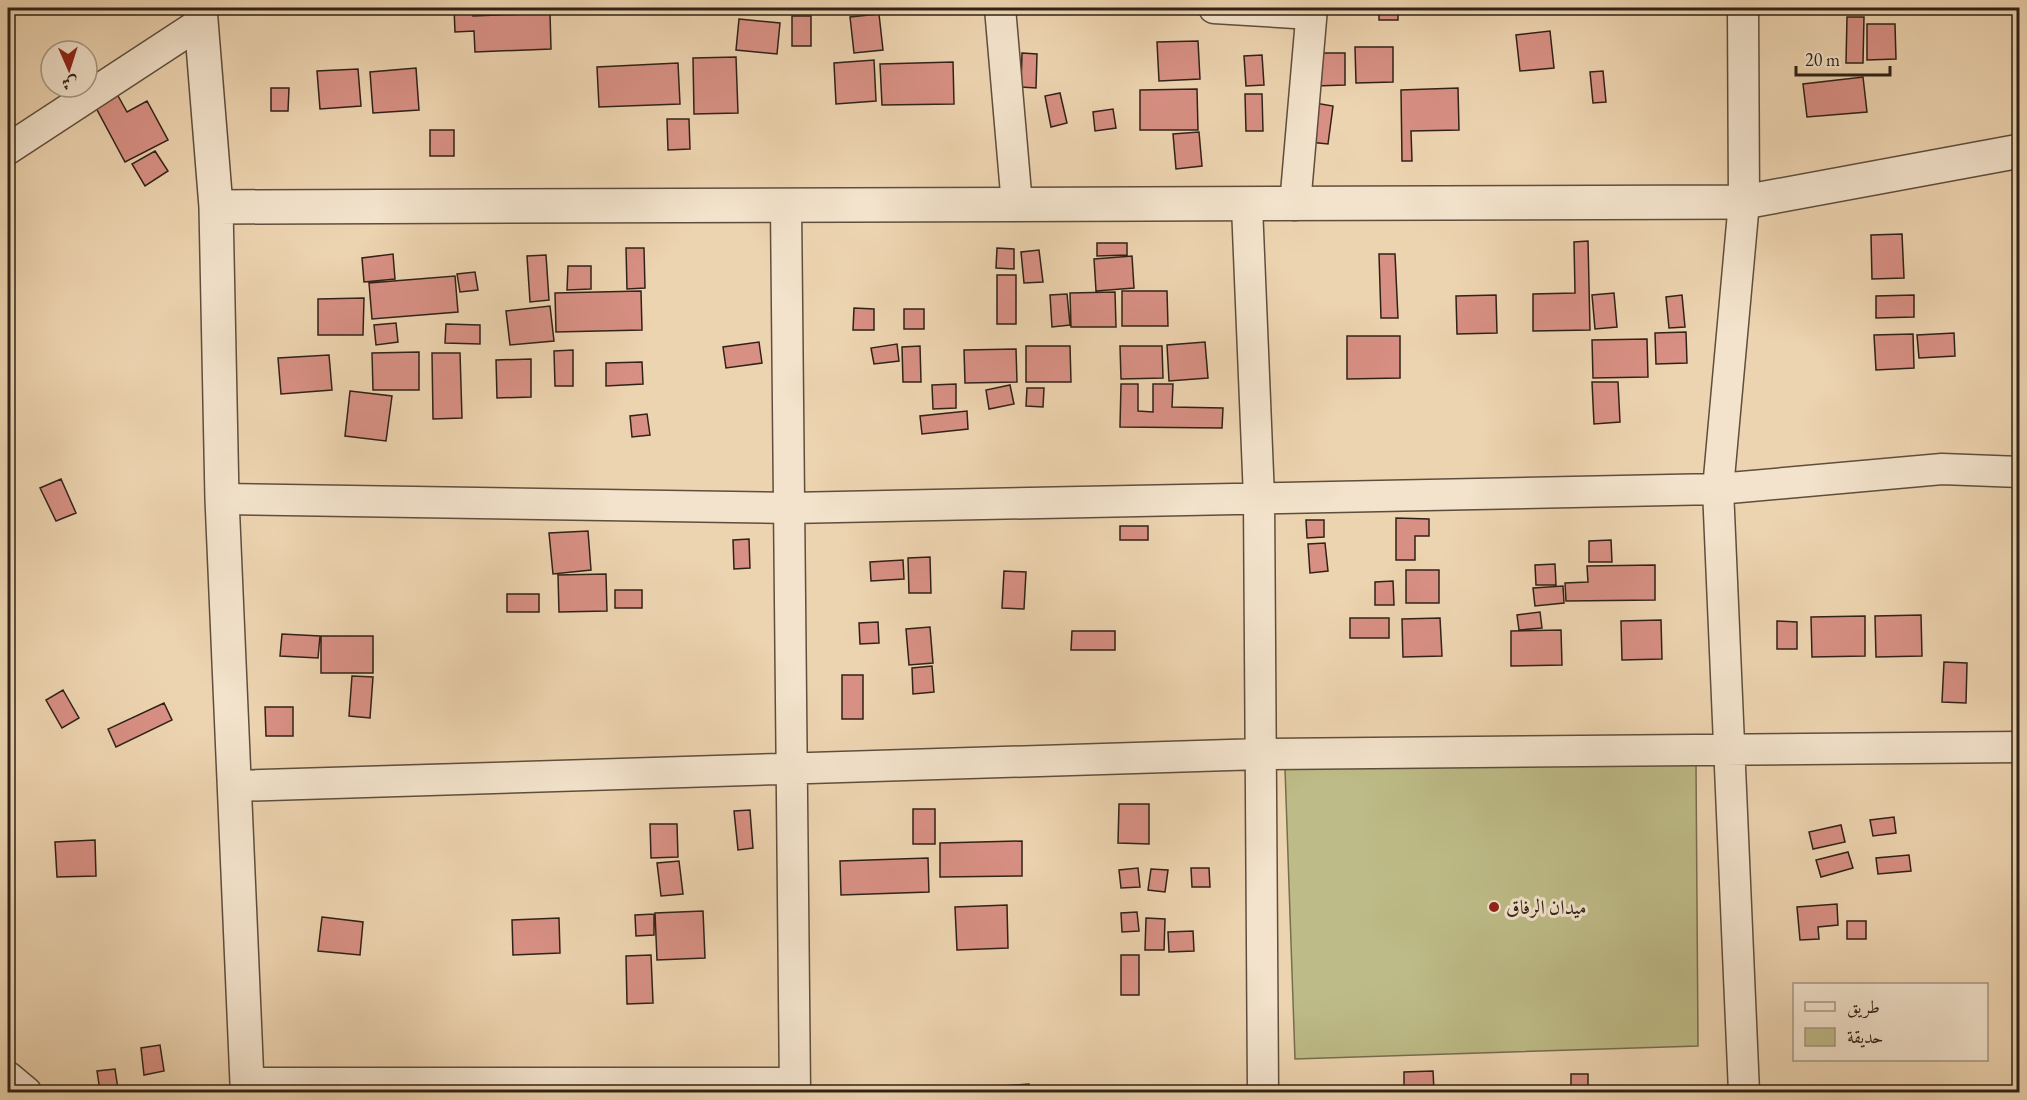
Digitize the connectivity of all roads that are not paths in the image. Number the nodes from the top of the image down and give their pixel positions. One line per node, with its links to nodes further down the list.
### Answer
1 (1000, 8): 9 (street)
2 (1214, 8): 3 (street)
3 (1311, 8): 10 (street)
4 (1743, 8): 8 (street)
5 (201, 15): 6 (street); 13 (street)
6 (8, 149)
7 (2019, 151): 8 (street)
8 (1744, 202): 10 (street); 15 (street)
9 (1017, 205): 11 (street); 12 (street)
10 (1295, 205): 12 (street)
11 (786, 206): 13 (street); 18 (street)
12 (1246, 206): 16 (street)
13 (216, 207): 17 (street)
14 (2019, 472): 15 (street)
15 (1718, 489): 16 (street); 20 (street)
16 (1259, 498): 18 (street); 21 (street)
17 (222, 499): 18 (street); 23 (street)
18 (790, 508): 22 (street)
19 (2019, 747): 20 (street)
20 (1729, 751): 21 (street); 29 (street)
21 (1261, 754): 22 (street); 28 (street)
22 (792, 771): 23 (street); 26 (street)
23 (234, 786): 25 (street)
24 (8, 1077): 27 (street)
25 (249, 1088): 26 (street)
26 (795, 1088)
27 (26, 1092)
28 (1263, 1092)
29 (1744, 1092)

